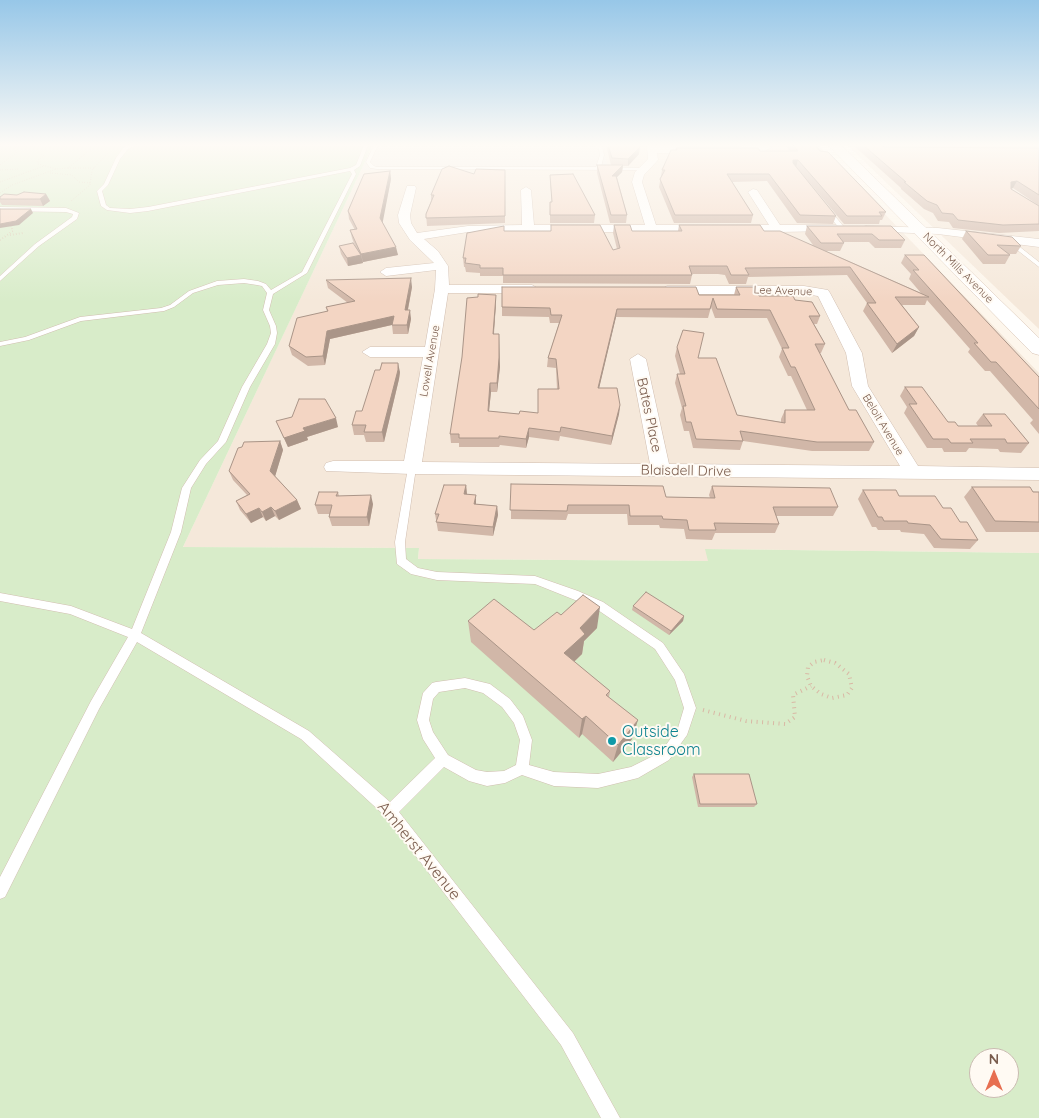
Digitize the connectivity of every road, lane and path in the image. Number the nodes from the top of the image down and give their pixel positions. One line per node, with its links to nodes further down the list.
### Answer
1 (75, 197): 12 (path)
2 (99, 197): 3 (lane)
3 (207, 197)
4 (342, 197): 32 (lane)
5 (409, 197): 21 (street)
6 (526, 197): 14 (street)
7 (642, 197): 16 (street)
8 (756, 197): 17 (street)
9 (887, 197): 18 (main road, North Mills Avenue)
10 (824, 207): 15 (lane)
11 (0, 209): 12 (lane)
12 (66, 210): 28 (lane)
13 (7, 223): 20 (path)
14 (528, 228): 16 (street); 21 (street)
15 (842, 228): 17 (street); 18 (street)
16 (652, 229): 17 (street)
17 (777, 229)
18 (919, 229): 22 (street); 35 (main road, North Mills Avenue)
19 (23, 234): 20 (path)
20 (9, 235): 23 (path)
21 (414, 237): 26 (street)
22 (1006, 239): 24 (street); 25 (lane)
23 (0, 240)
24 (1039, 243)
25 (1039, 265)
26 (442, 266): 27 (street); 29 (street, Lowell Avenue)
27 (386, 272)
28 (0, 279)
29 (442, 289): 30 (street); 37 (street, Lowell Avenue)
30 (550, 290)
31 (658, 290): 33 (street, Lee Avenue)
32 (270, 293): 34 (lane); 45 (lane)
33 (823, 293): 42 (street, Beloit Avenue)
34 (0, 344)
35 (1039, 349)
36 (370, 352): 37 (street)
37 (431, 352): 40 (street, Lowell Avenue)
38 (638, 359): 41 (street, Bates Place)
39 (333, 468): 40 (street, Blaisdell Drive)
40 (412, 468): 41 (street, Blaisdell Drive); 47 (lane, Lowell Avenue)
41 (661, 471): 42 (street, Blaisdell Drive)
42 (913, 473): 43 (street, Blaisdell Drive)
43 (1039, 474)
44 (0, 597): 45 (lane, Amherst Avenue)
45 (135, 634): 50 (lane, Amherst Avenue); 51 (lane)
46 (811, 686): 46 (path); 47 (path)
47 (690, 708): 49 (lane)
48 (443, 759): 49 (lane); 49 (lane); 50 (lane)
49 (522, 769)
50 (390, 811): 52 (lane, Amherst Avenue)
51 (0, 892)
52 (610, 1118)

